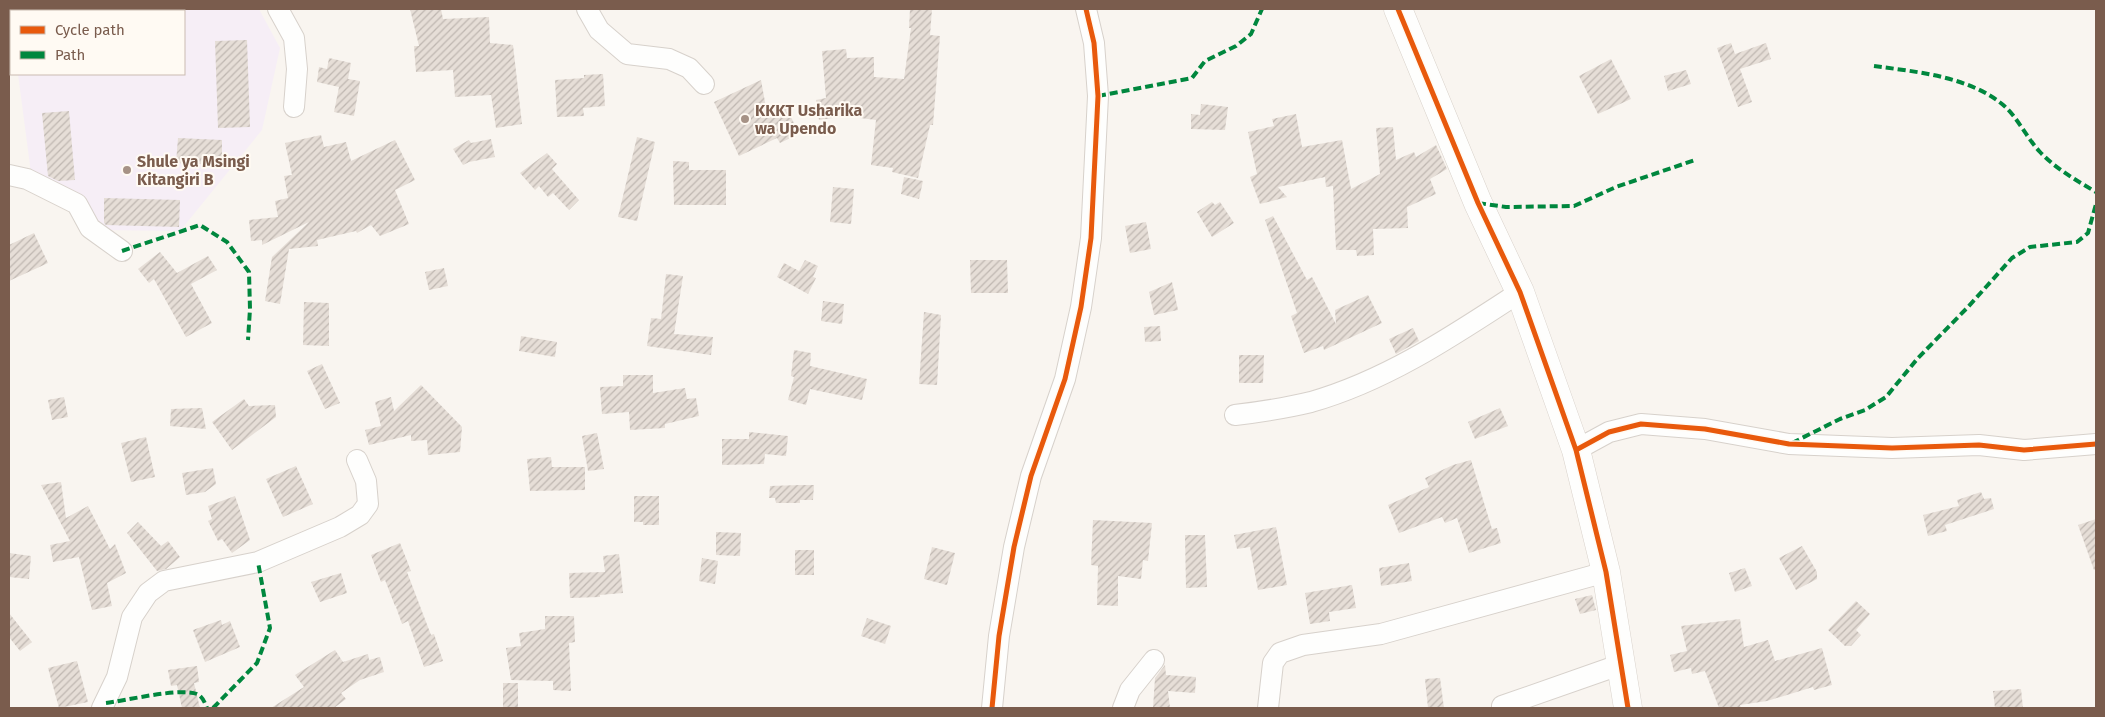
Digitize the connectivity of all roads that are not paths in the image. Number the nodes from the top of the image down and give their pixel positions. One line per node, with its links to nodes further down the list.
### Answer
1 (278, 9): 6 (street)
2 (587, 9): 5 (street)
3 (1086, 9): 19 (street)
4 (1398, 9): 9 (street)
5 (704, 84)
6 (294, 107)
7 (9, 175): 8 (street)
8 (122, 251)
9 (1520, 292): 10 (street); 12 (street)
10 (1235, 415)
11 (2096, 444): 12 (street)
12 (1576, 450): 14 (street)
13 (357, 460): 18 (street)
14 (1606, 572): 16 (street); 21 (street)
15 (1154, 660): 20 (street)
16 (1622, 664): 17 (street); 22 (street)
17 (1502, 706)
18 (102, 708)
19 (992, 708)
20 (1123, 708)
21 (1268, 708)
22 (1628, 708)

